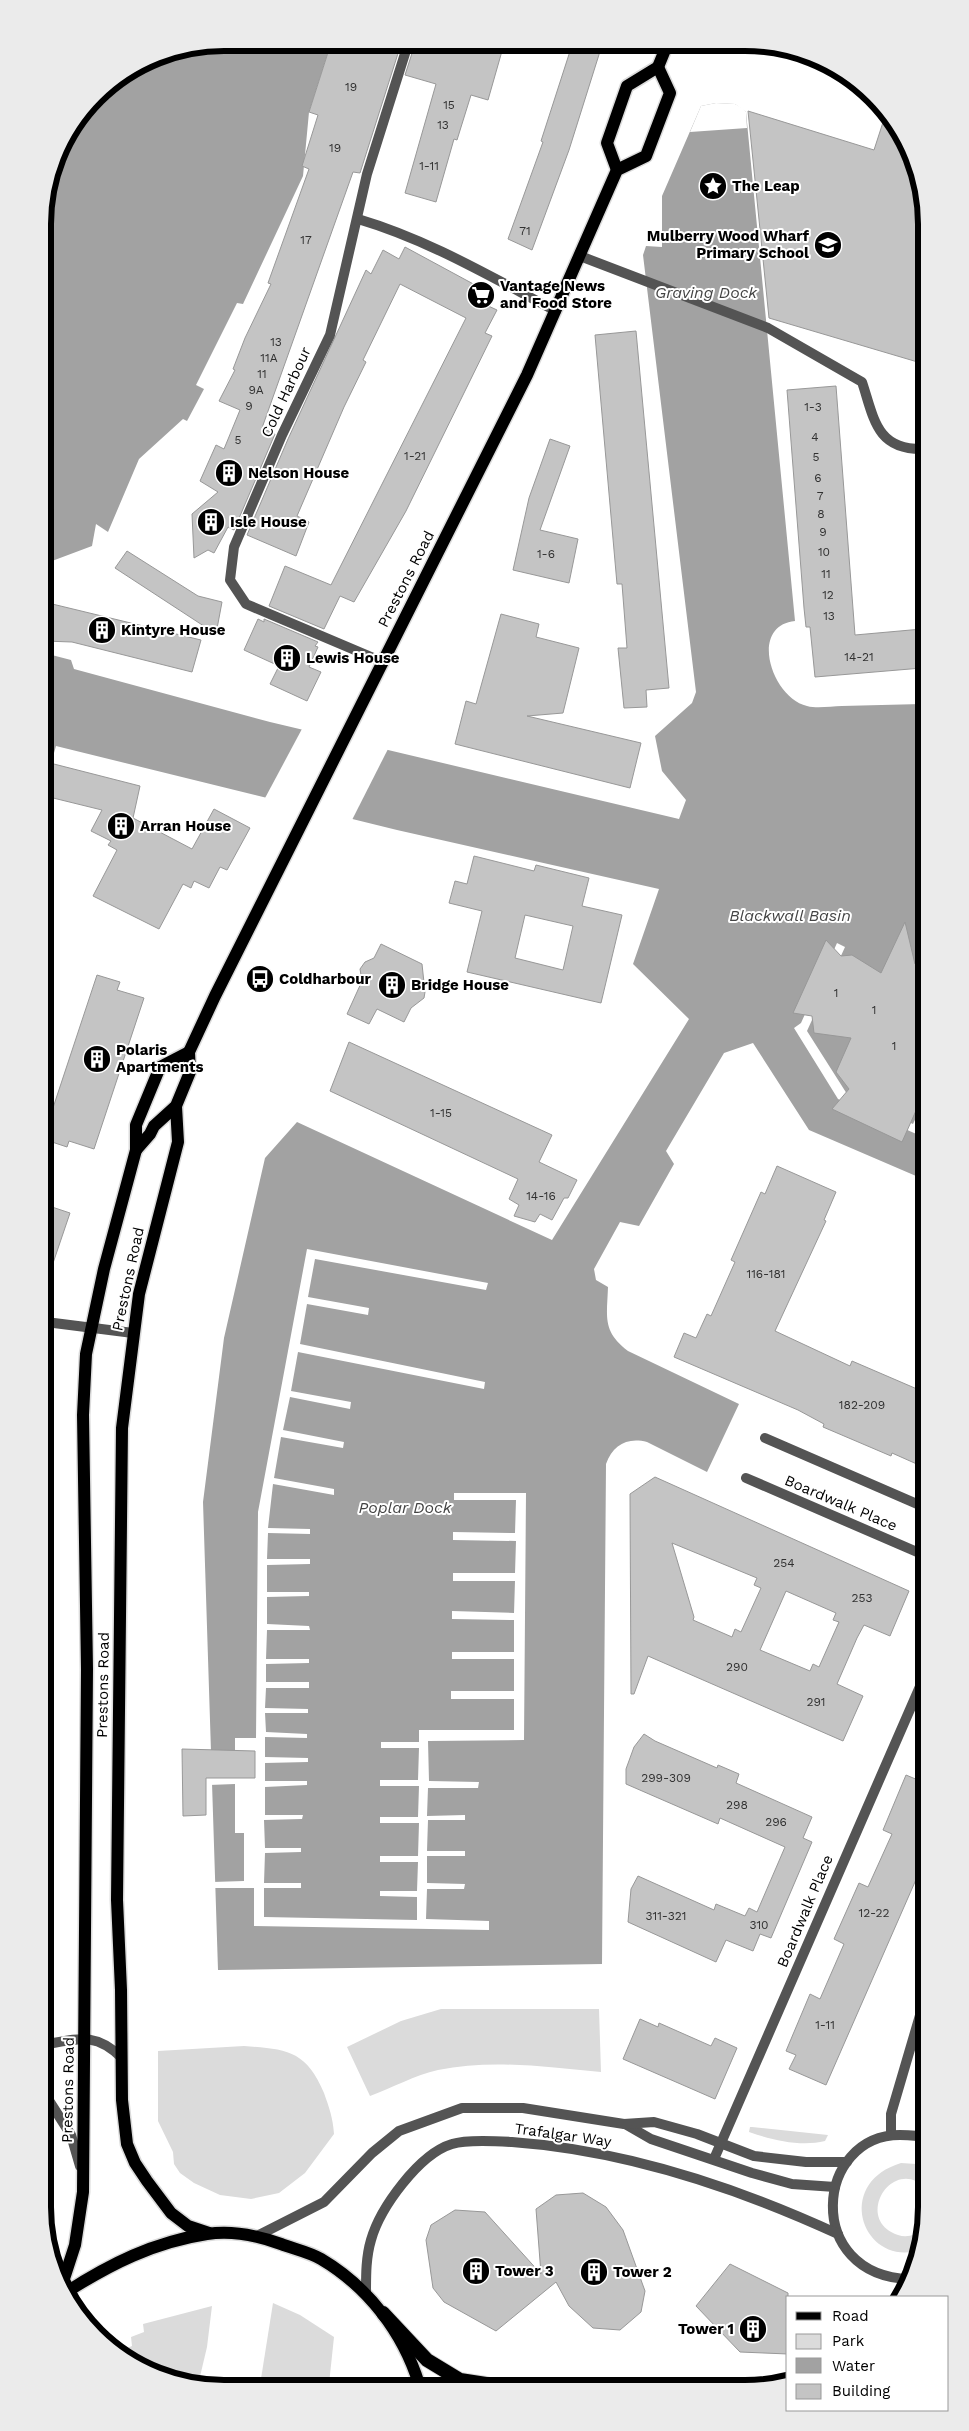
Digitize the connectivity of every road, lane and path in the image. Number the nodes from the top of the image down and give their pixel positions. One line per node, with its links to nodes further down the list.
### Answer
1 (664, 51): 3 (main road)
2 (406, 52): 5 (street, Cold Harbour)
3 (658, 67): 4 (main road); 4 (main road)
4 (617, 170): 6 (main road, Prestons Road)
5 (358, 218): 7 (street); 9 (street, Cold Harbour)
6 (580, 256): 7 (main road, Prestons Road); 8 (street)
7 (556, 311): 9 (main road, Prestons Road)
8 (918, 449)
9 (383, 662): 10 (main road, Prestons Road)
10 (190, 1052): 11 (main road, Prestons Road); 12 (main road, Prestons Road)
11 (176, 1106): 12 (main road, Prestons Road); 15 (main road, Prestons Road)
12 (136, 1150): 14 (main road, Prestons Road)
13 (51, 1323): 14 (street)
14 (91, 1327): 15 (street); 22 (main road, Prestons Road)
15 (133, 1333): 24 (main road, Prestons Road)
16 (765, 1438): 18 (street, Boardwalk Place)
17 (746, 1478): 19 (street, Boardwalk Place)
18 (917, 1504)
19 (917, 1552)
20 (917, 1692): 29 (street, Boardwalk Place)
21 (917, 2025): 27 (street)
22 (86, 2038): 23 (street); 24 (street); 33 (main road, Prestons Road)
23 (51, 2044)
24 (122, 2058): 34 (main road, Prestons Road)
25 (51, 2104): 33 (street)
26 (624, 2124): 29 (street, Trafalgar Way); 30 (street, Trafalgar Way); 36 (street, Trafalgar Way)
27 (891, 2135): 28 (street); 31 (street)
28 (917, 2135)
29 (721, 2143): 30 (street, Boardwalk Place); 31 (street, Trafalgar Way)
30 (714, 2159): 32 (street, Trafalgar Way)
31 (848, 2162): 32 (street)
32 (835, 2187): 35 (street)
33 (83, 2192): 37 (main road, Prestons Road)
34 (209, 2234): 36 (main road); 39 (main road)
35 (838, 2234): 38 (street); 40 (street, Trafalgar Way)
36 (257, 2236): 40 (main road)
37 (65, 2275)
38 (902, 2279)
39 (72, 2288)
40 (366, 2292): 41 (main road)
41 (382, 2313): 42 (main road); 43 (highway)
42 (417, 2380)
43 (460, 2380)

